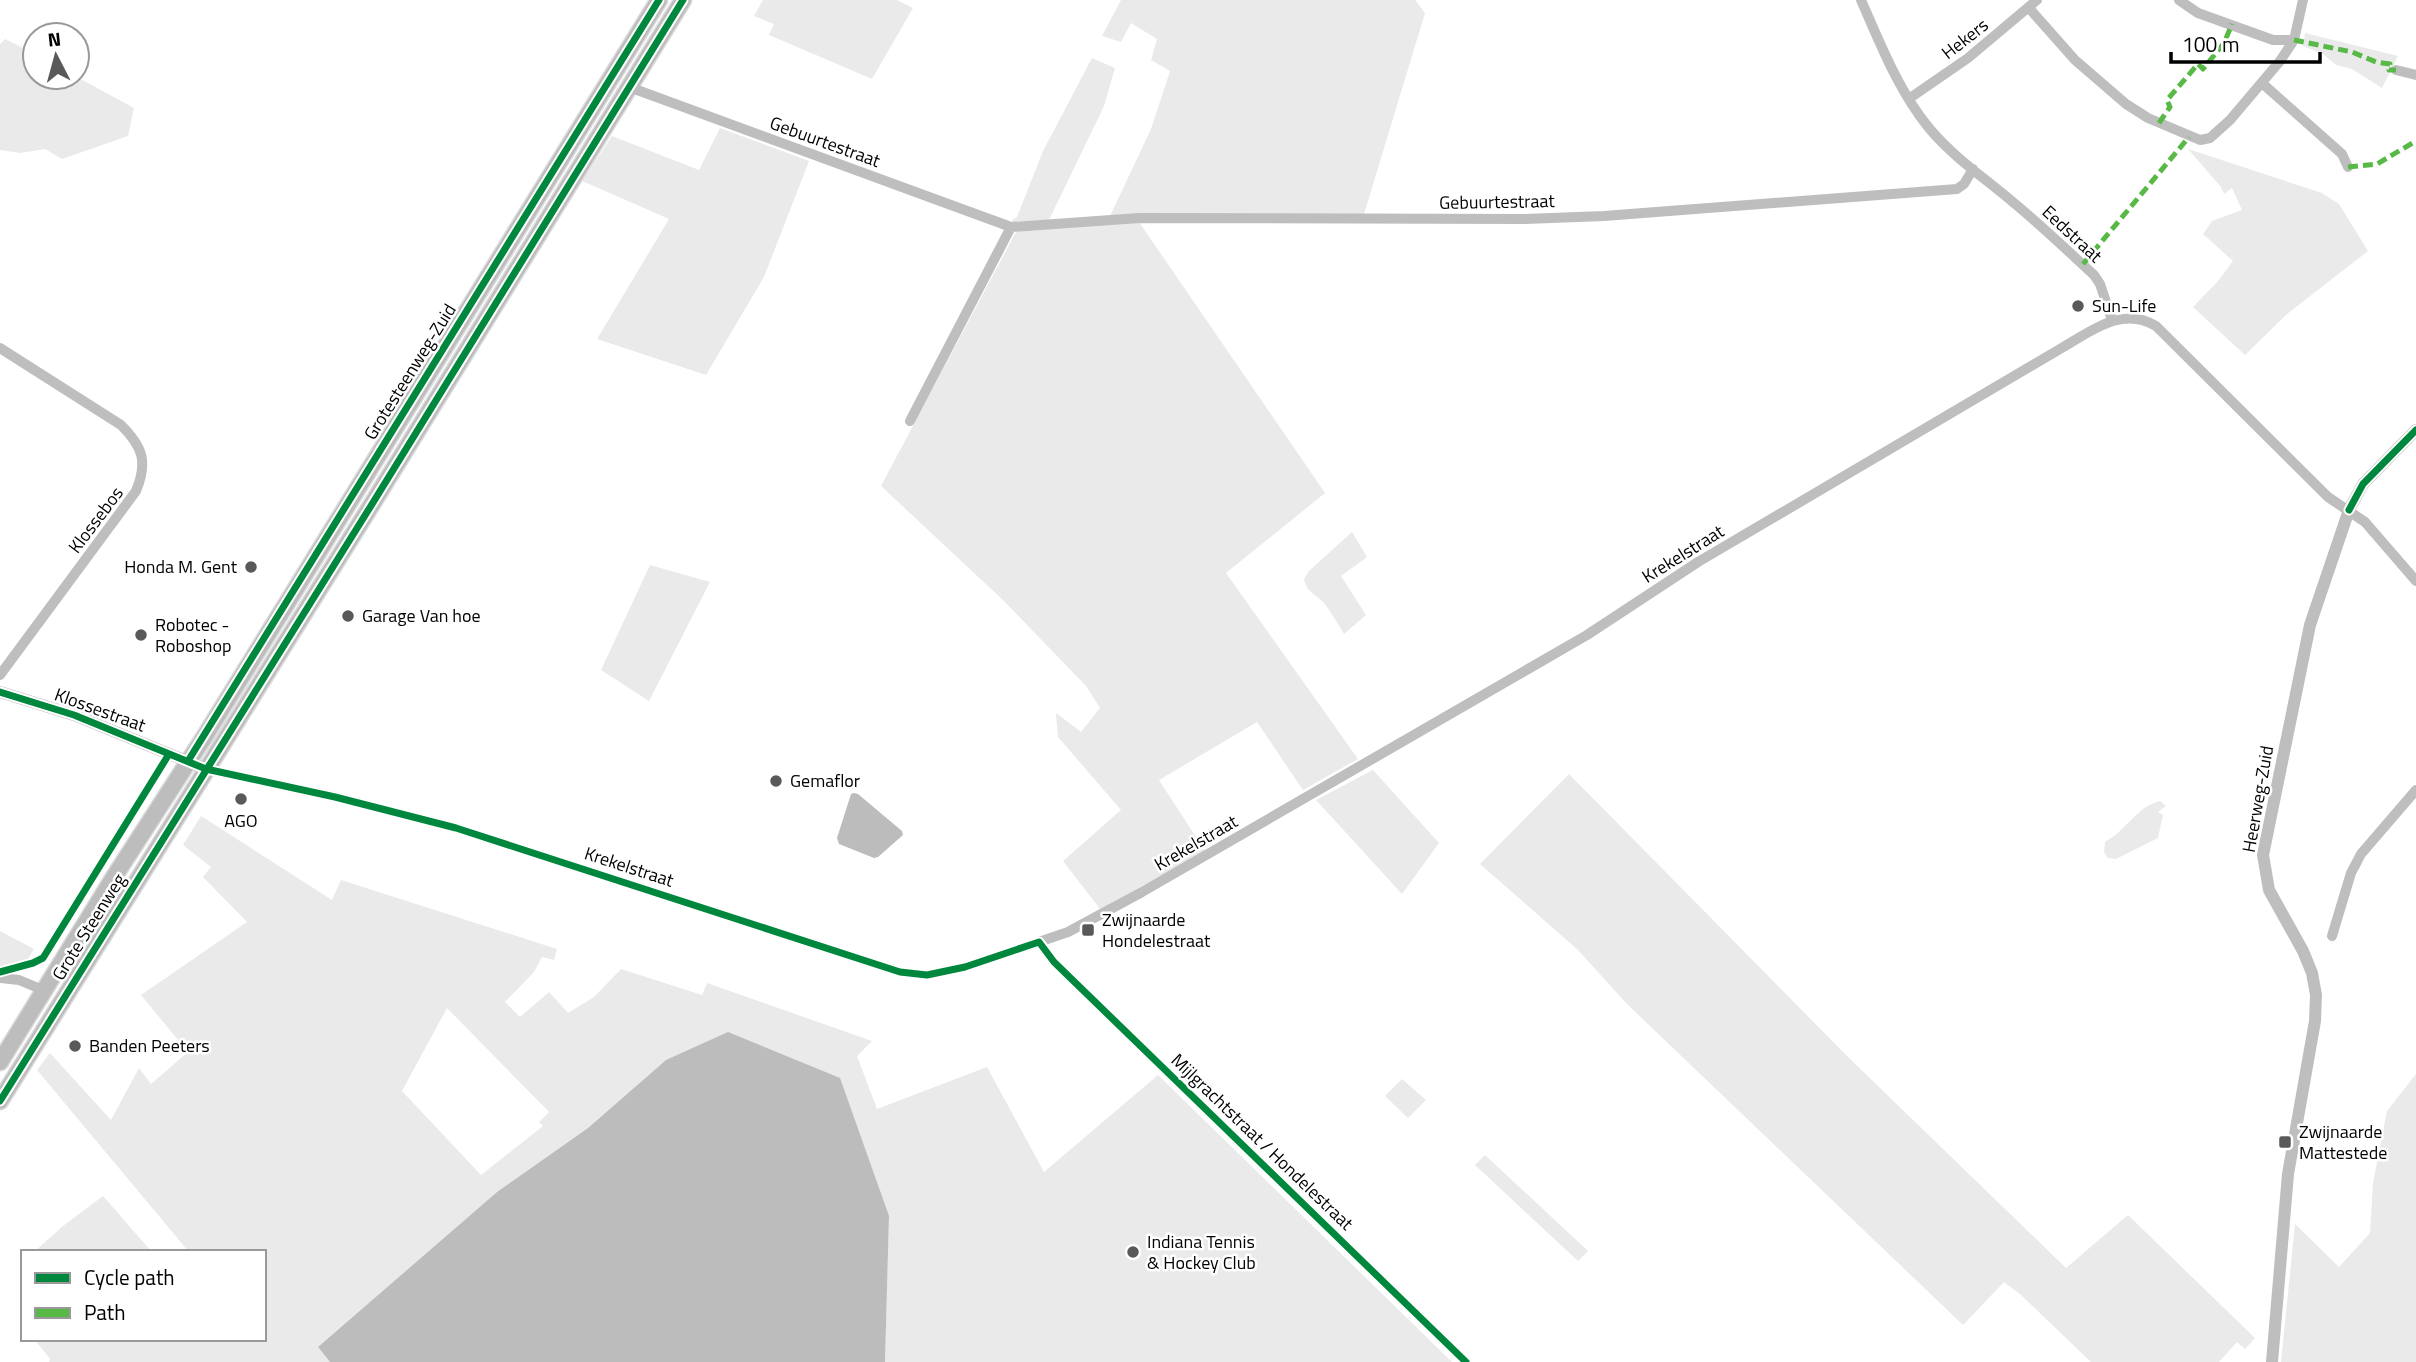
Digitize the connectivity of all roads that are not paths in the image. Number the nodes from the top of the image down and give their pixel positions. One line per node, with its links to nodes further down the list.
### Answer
1 (659, 0): 25 (highway, Grotesteenweg-Zuid)
2 (683, 0): 12 (highway, Grotesteenweg-Zuid)
3 (1861, 0): 13 (street, Eedstraat)
4 (2037, 0): 7 (street, Hekers)
5 (2179, 0): 8 (street)
6 (2302, 0): 8 (street)
7 (2029, 8): 11 (street); 13 (street, Hekers)
8 (2294, 40): 11 (street)
9 (2396, 71): 10 (street)
10 (2416, 75)
11 (2263, 84): 14 (street)
12 (629, 87): 16 (street, Gebuurtestraat); 26 (highway, Grotesteenweg-Zuid)
13 (1910, 99): 15 (street, Eedstraat)
14 (2347, 167)
15 (1973, 169): 16 (street, Gebuurtestraat); 17 (street, Eedstraat)
16 (1011, 227): 19 (street)
17 (2112, 320): 21 (street); 29 (street, Krekelstraat)
18 (0, 348): 23 (street, Klossebos)
19 (910, 421)
20 (2416, 430): 21 (street, Heerweg-Zuid)
21 (2349, 510): 22 (street); 35 (street, Heerweg-Zuid)
22 (2416, 581)
23 (0, 675)
24 (0, 692): 25 (street, Klossestraat)
25 (188, 761): 26 (street, Klossestraat); 31 (highway, Grote Steenweg)
26 (206, 769): 29 (street, Krekelstraat); 33 (highway, Grote Steenweg)
27 (2416, 790): 28 (street)
28 (2332, 936)
29 (1039, 942): 34 (street, Mijlgrachtstraat / Hondelestraat)
30 (0, 978): 31 (street)
31 (43, 990): 32 (highway, Grote Steenweg)
32 (0, 1062)
33 (0, 1101)
34 (1466, 1362)
35 (2272, 1362)

